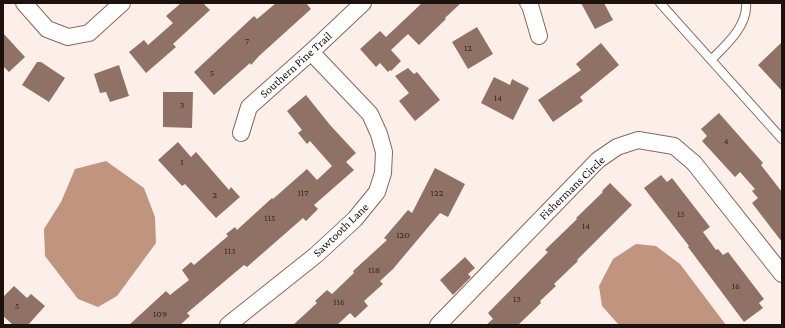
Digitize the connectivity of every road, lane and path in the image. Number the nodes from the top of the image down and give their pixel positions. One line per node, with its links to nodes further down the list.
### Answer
1 (24, 3): 2 (street)
2 (122, 3)
3 (363, 3): 8 (street, Southern Pine Trail)
4 (528, 3): 7 (street)
5 (746, 3): 9 (lane)
6 (663, 4): 9 (lane)
7 (539, 36)
8 (312, 52): 10 (street, Southern Pine Trail); 13 (street, Sawtooth Lane)
9 (711, 60): 11 (lane)
10 (241, 133)
11 (782, 139)
12 (782, 274): 14 (street, Fishermans Circle)
13 (228, 325)
14 (438, 325)

